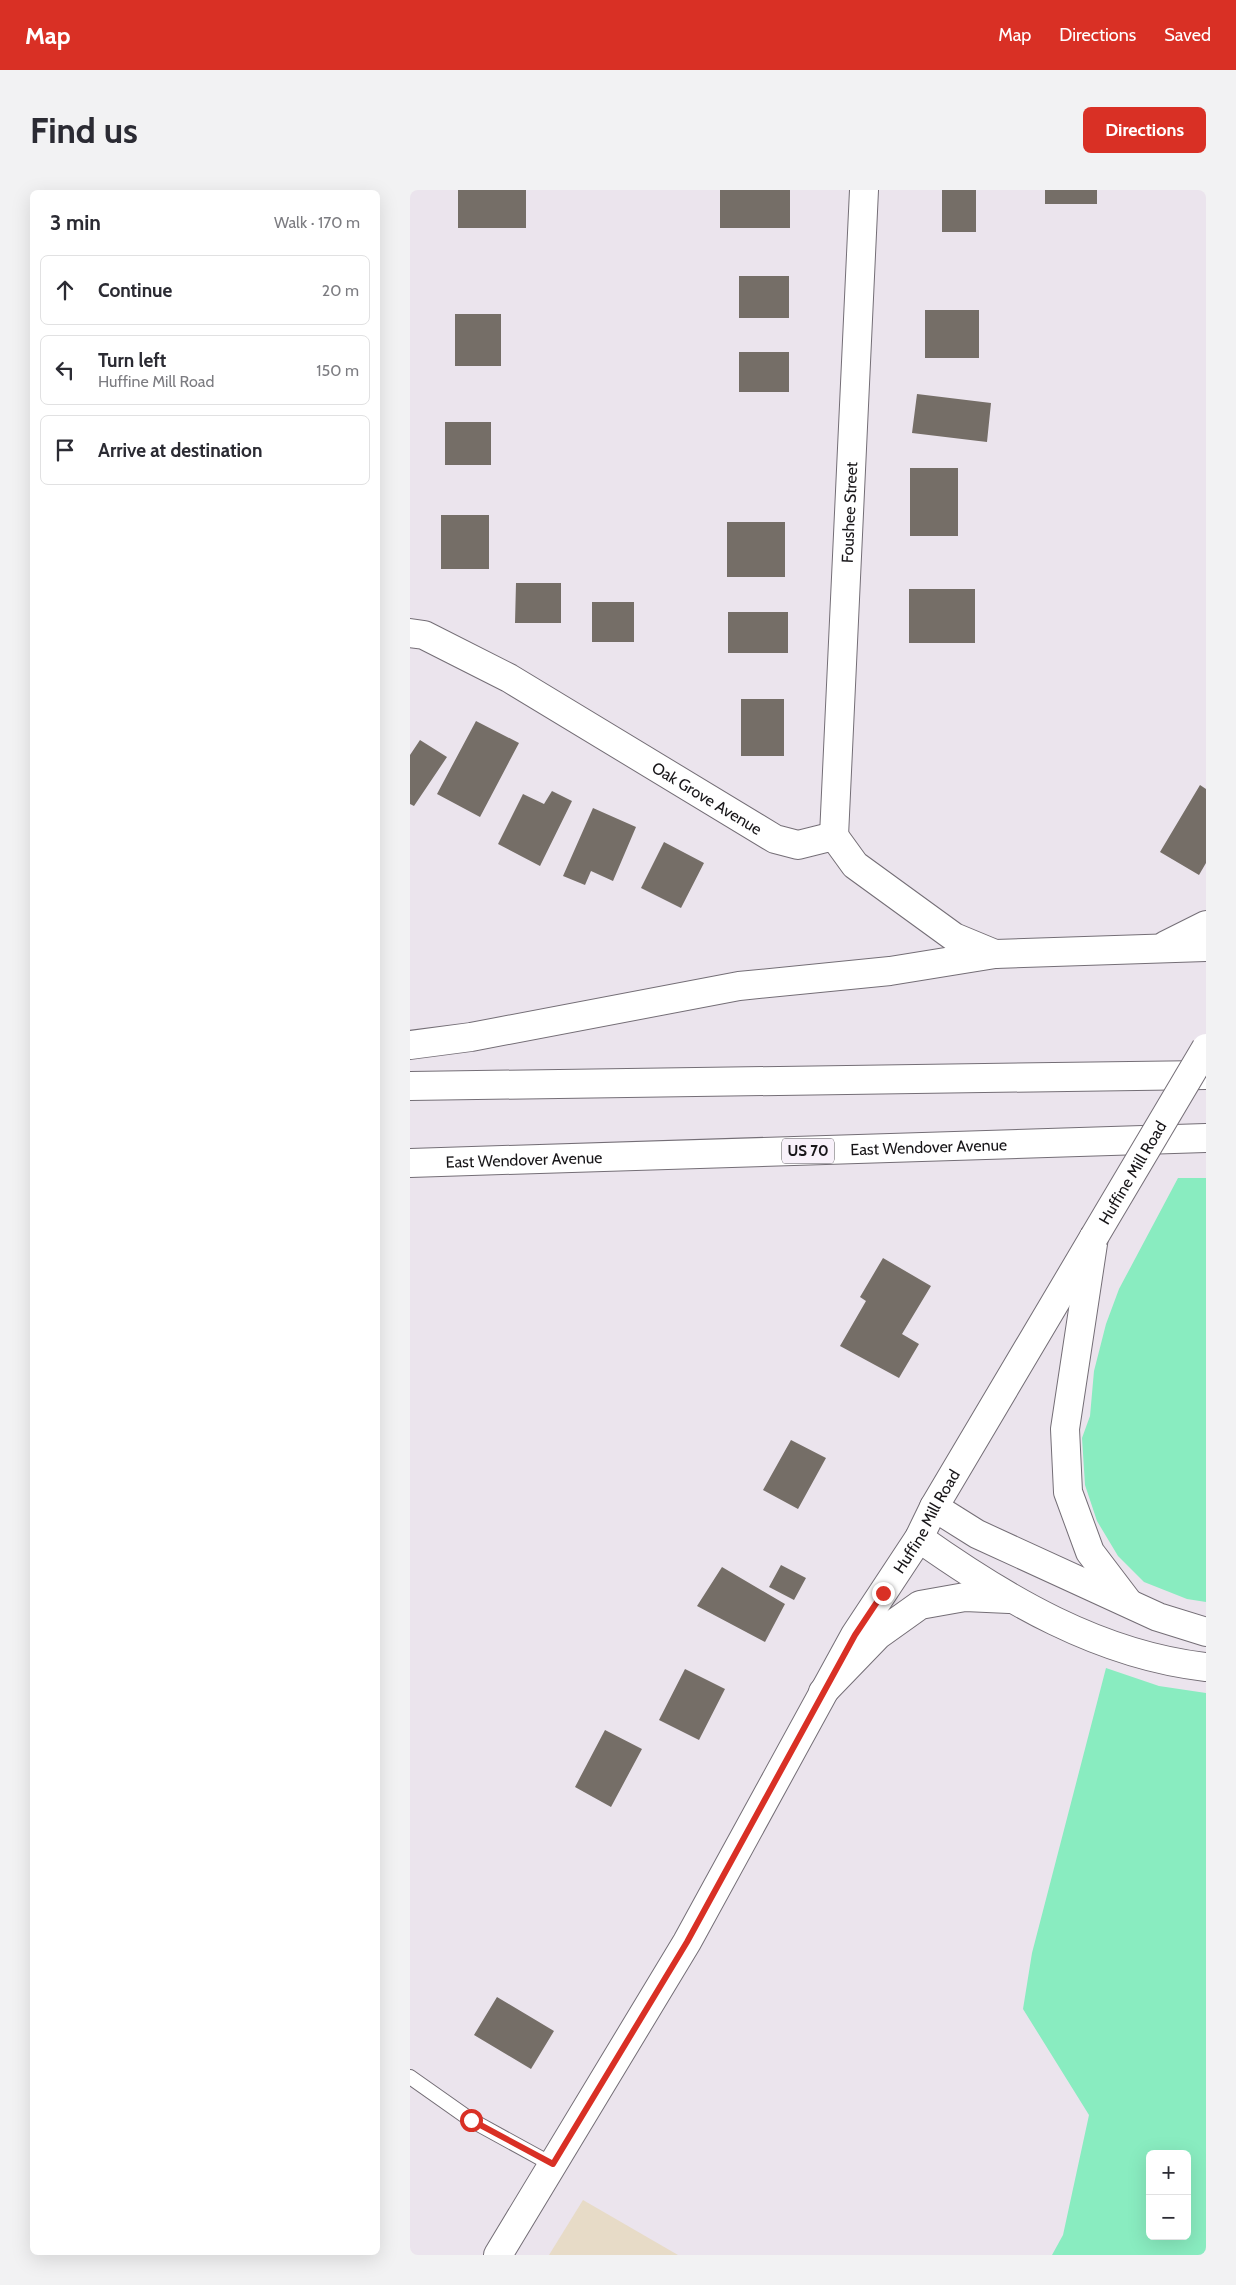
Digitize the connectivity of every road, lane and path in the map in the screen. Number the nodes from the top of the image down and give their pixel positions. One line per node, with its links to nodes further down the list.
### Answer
1 (864, 190): 3 (main road, Foushee Street)
2 (410, 633): 3 (main road, Oak Grove Avenue)
3 (834, 836): 7 (main road)
4 (1206, 925): 6 (main road)
5 (1206, 947): 6 (main road)
6 (1160, 948): 7 (main road)
7 (994, 954): 8 (main road)
8 (410, 1045)
9 (1206, 1048): 14 (main road, Huffine Mill Road, bridge)
10 (1206, 1075): 11 (main road)
11 (410, 1086)
12 (1206, 1138): 13 (main road, East Wendover Avenue / US 70)
13 (410, 1163)
14 (1094, 1237): 15 (main road, Huffine Mill Road); 18 (main road)
15 (934, 1508): 16 (main road, Huffine Mill Road); 18 (main road)
16 (919, 1538): 17 (main road); 21 (main road, Huffine Mill Road)
17 (1013, 1599): 20 (main road); 21 (main road)
18 (1128, 1602): 19 (main road)
19 (1206, 1632)
20 (1206, 1668)
21 (823, 1692): 23 (main road, Huffine Mill Road)
22 (410, 2077): 23 (lane)
23 (553, 2164): 24 (main road, Huffine Mill Road)
24 (498, 2255)

